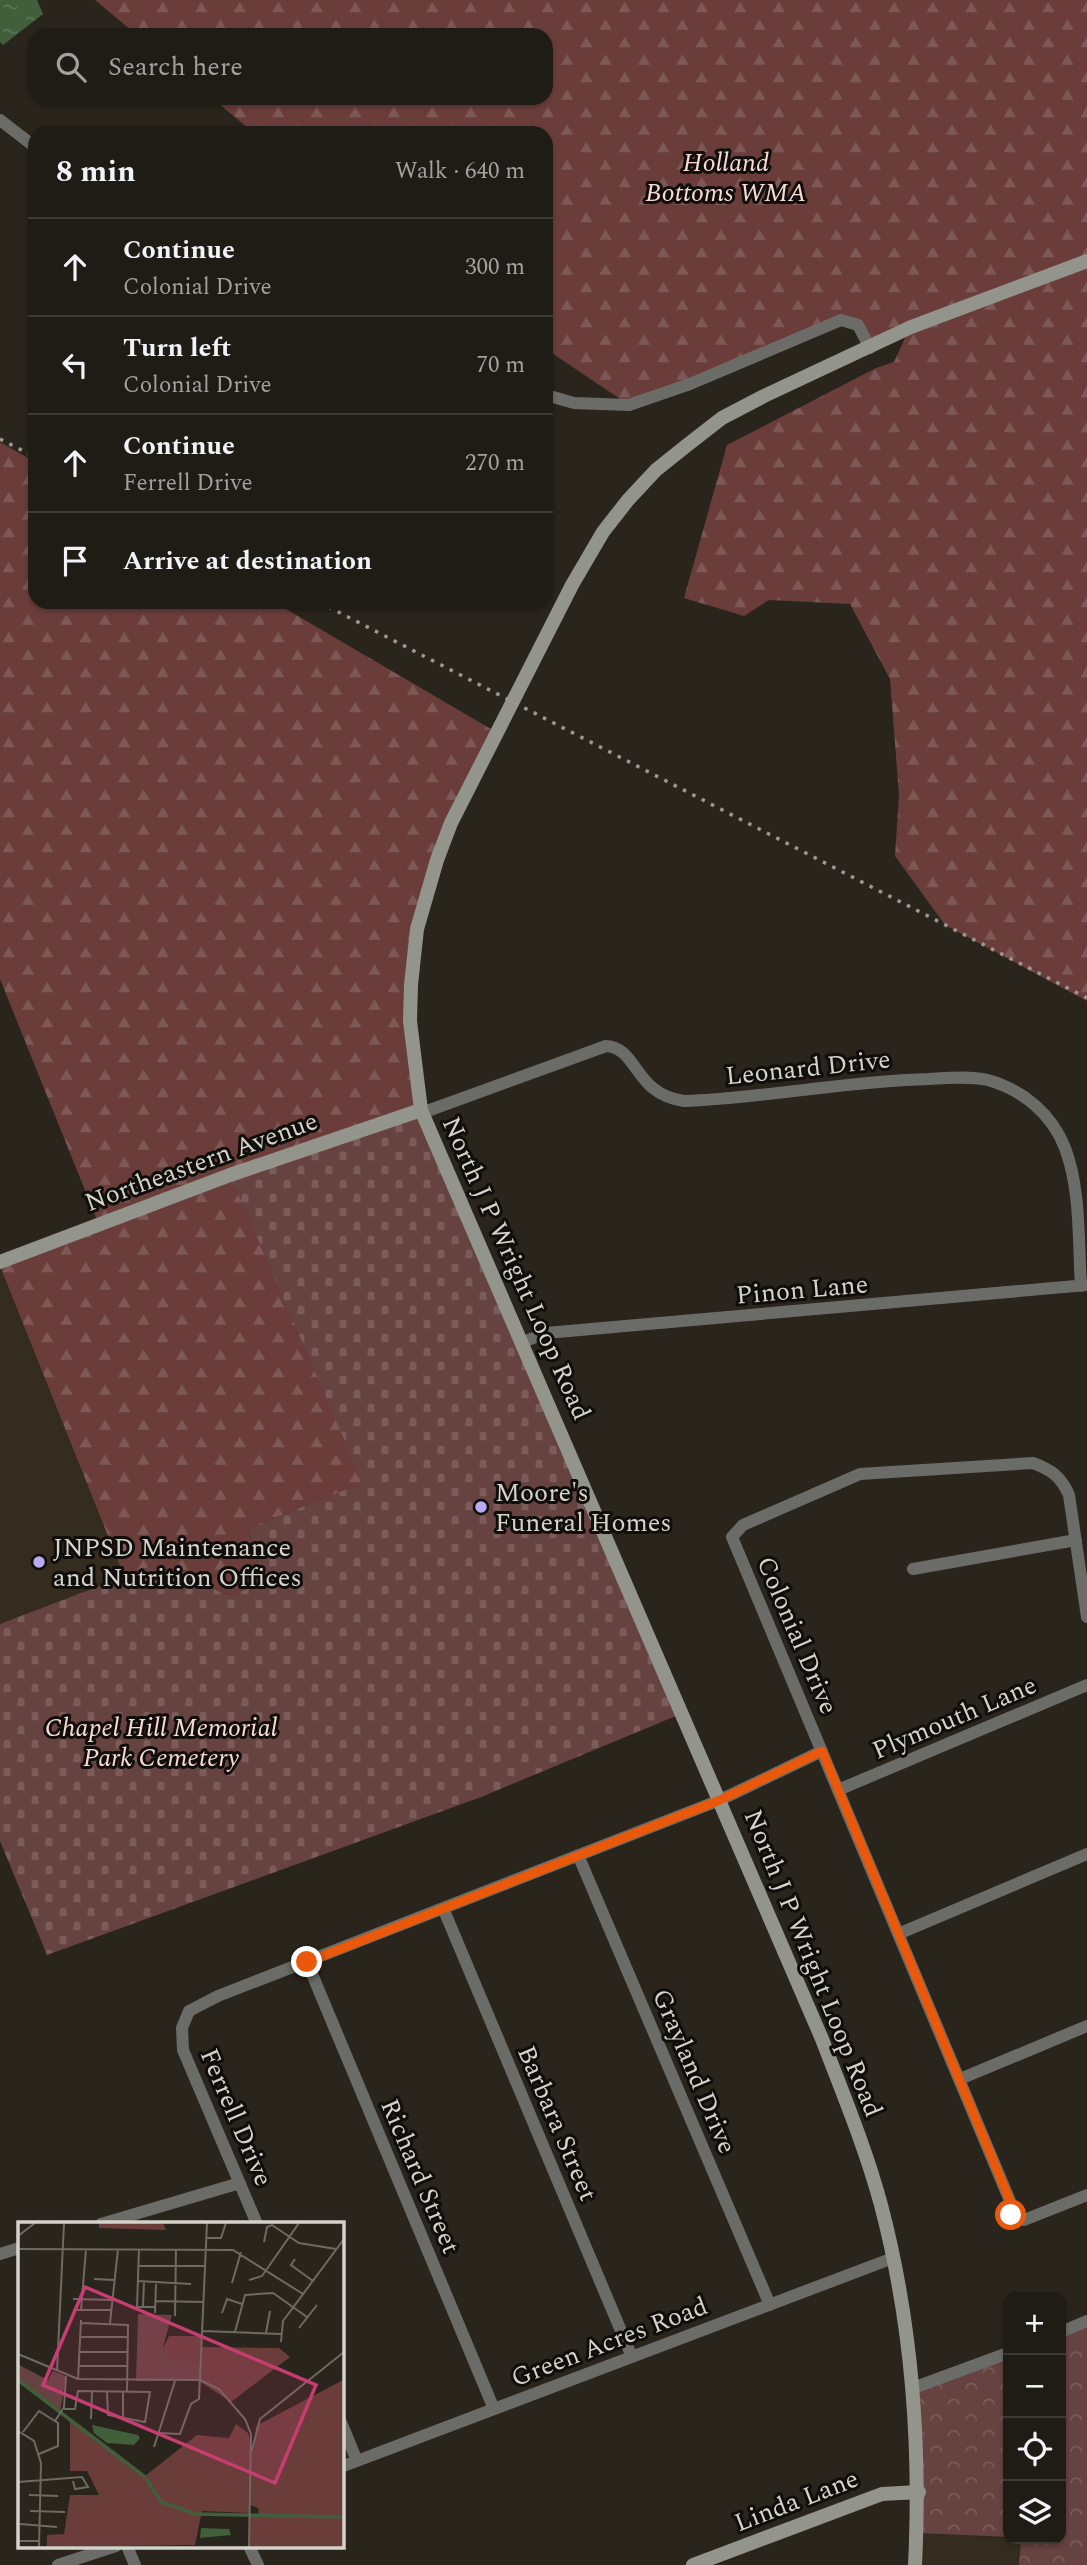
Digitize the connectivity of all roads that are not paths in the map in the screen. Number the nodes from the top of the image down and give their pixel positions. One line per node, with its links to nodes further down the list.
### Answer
1 (0, 120): 2 (street)
2 (28, 142)
3 (1087, 261): 4 (main road, North J P Wright Loop Road)
4 (870, 348): 5 (street); 6 (main road, North J P Wright Loop Road)
5 (553, 397)
6 (421, 1110): 7 (main road, Northeastern Avenue); 8 (street, Leonard Drive); 9 (main road, North J P Wright Loop Road)
7 (0, 1262)
8 (1084, 1286): 9 (street, Pinon Lane)
9 (523, 1342): 16 (main road, North J P Wright Loop Road)
10 (1076, 1540): 11 (street); 12 (street); 14 (street, Colonial Drive)
11 (913, 1569)
12 (1087, 1617)
13 (1087, 1685): 15 (street, Plymouth Lane)
14 (822, 1751): 15 (street, Colonial Drive); 16 (street, Colonial Drive)
15 (838, 1790): 20 (street, Colonial Drive)
16 (720, 1800): 18 (street, Ferrell Drive); 30 (main road, North J P Wright Loop Road)
17 (1087, 1854): 20 (street)
18 (579, 1855): 19 (street, Ferrell Drive); 31 (street, Grayland Drive)
19 (443, 1908): 21 (street, Ferrell Drive); 35 (street, Barbara Street)
20 (898, 1934): 23 (street, Colonial Drive)
21 (307, 1962): 24 (street, Ferrell Drive); 37 (street, Richard Street)
22 (1087, 2026): 23 (street)
23 (960, 2079): 25 (street, Colonial Drive)
24 (240, 2183): 26 (street); 27 (street, Ferrell Drive)
25 (1087, 2195)
26 (116, 2222)
27 (256, 2222)
28 (18, 2252): 29 (street)
29 (0, 2254)
30 (893, 2258): 31 (street, Green Acres Road); 36 (main road, North J P Wright Loop Road)
31 (770, 2305): 35 (street, Green Acres Road)
32 (1087, 2321): 33 (street)
33 (1066, 2330)
34 (1003, 2355): 36 (street)
35 (632, 2357): 37 (street, Green Acres Road)
36 (914, 2388): 41 (main road, North J P Wright Loop Road)
37 (494, 2409): 39 (street, Green Acres Road)
38 (343, 2427): 39 (street)
39 (358, 2461): 40 (street, Green Acres Road)
40 (343, 2466)
41 (919, 2492): 48 (main road, Linda Lane); 49 (main road, North J P Wright Loop Road)
42 (110, 2548): 45 (street)
43 (128, 2548): 46 (street)
44 (250, 2548): 47 (street)
45 (58, 2565)
46 (135, 2565)
47 (258, 2565)
48 (693, 2565)
49 (915, 2565)

